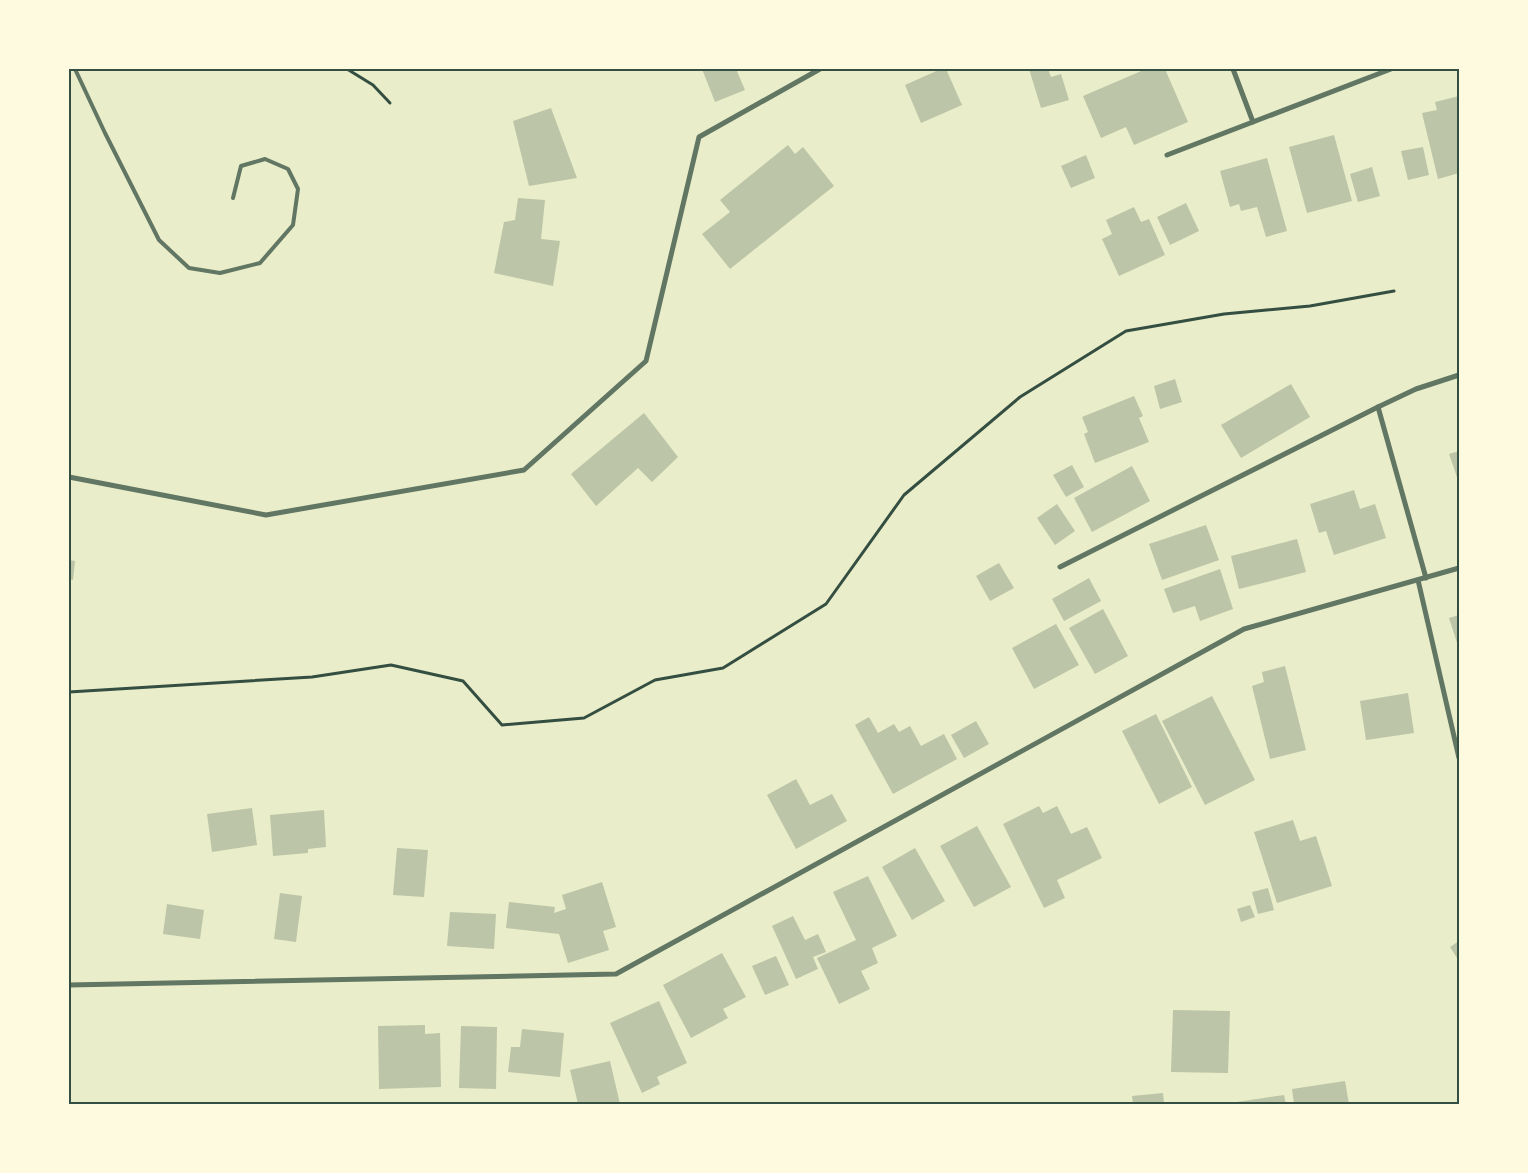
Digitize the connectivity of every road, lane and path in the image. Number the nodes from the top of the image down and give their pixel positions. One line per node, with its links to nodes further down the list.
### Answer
1 (76, 69): 9 (lane)
2 (346, 69): 6 (path)
3 (820, 69): 13 (street)
4 (1233, 69): 7 (street)
5 (1392, 69): 7 (street)
6 (390, 103)
7 (1252, 122): 8 (street)
8 (1167, 155)
9 (233, 198)
10 (1394, 291): 18 (path)
11 (1459, 375): 12 (street)
12 (1378, 407): 14 (street); 16 (street)
13 (69, 477)
14 (1060, 567)
15 (1459, 568): 16 (street)
16 (1426, 578): 17 (street)
17 (1418, 580): 19 (street); 20 (street)
18 (69, 692)
19 (1459, 758)
20 (69, 986)

